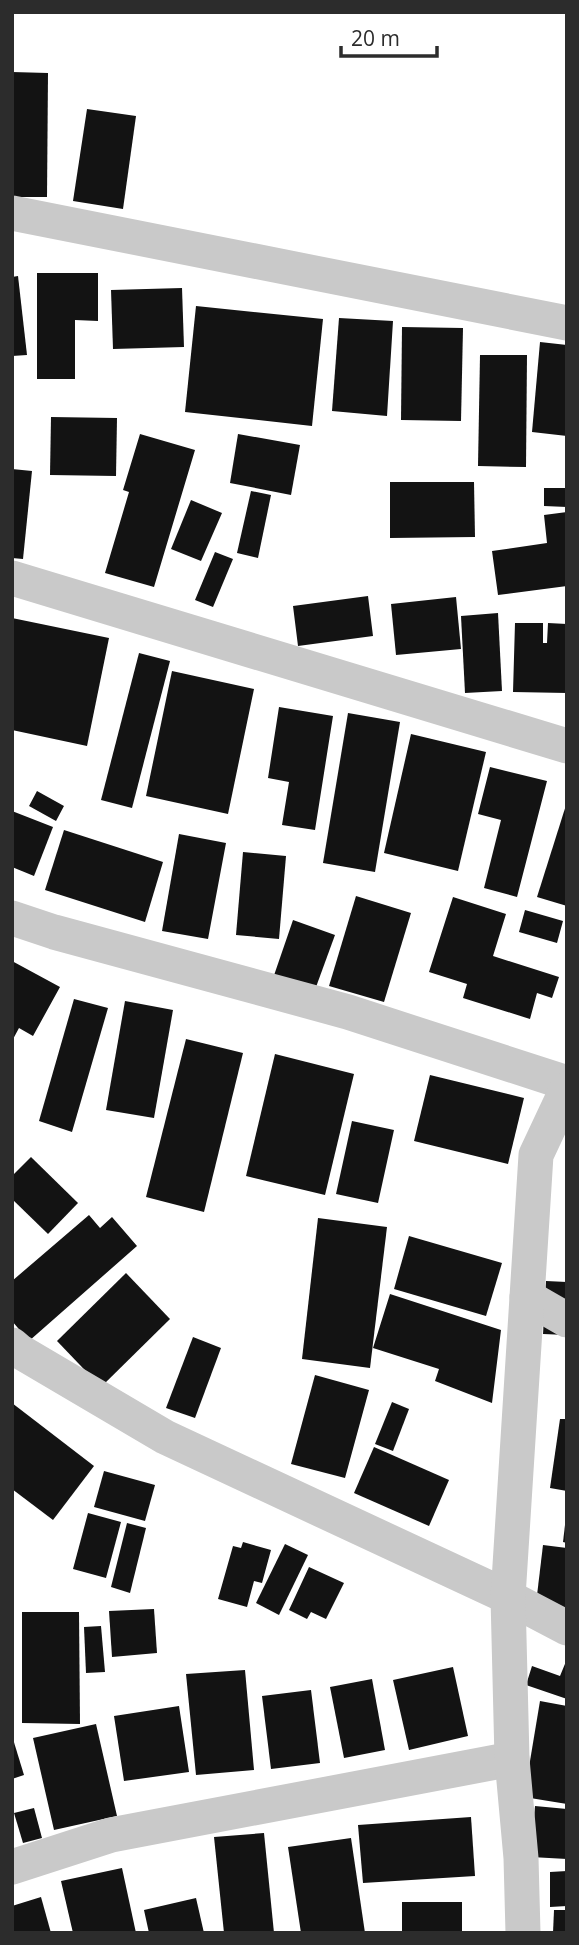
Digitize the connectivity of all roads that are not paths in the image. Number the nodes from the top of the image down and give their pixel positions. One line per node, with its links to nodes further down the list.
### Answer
1 (12, 213): 2 (street)
2 (567, 323)
3 (12, 578): 4 (street)
4 (567, 746)
5 (12, 918): 6 (street)
6 (567, 1086): 7 (street)
7 (527, 1297): 8 (street); 10 (street)
8 (567, 1320)
9 (12, 1345): 10 (street)
10 (508, 1597): 11 (street); 12 (street)
11 (567, 1628)
12 (512, 1759): 13 (street); 14 (street)
13 (12, 1867)
14 (523, 1933)

